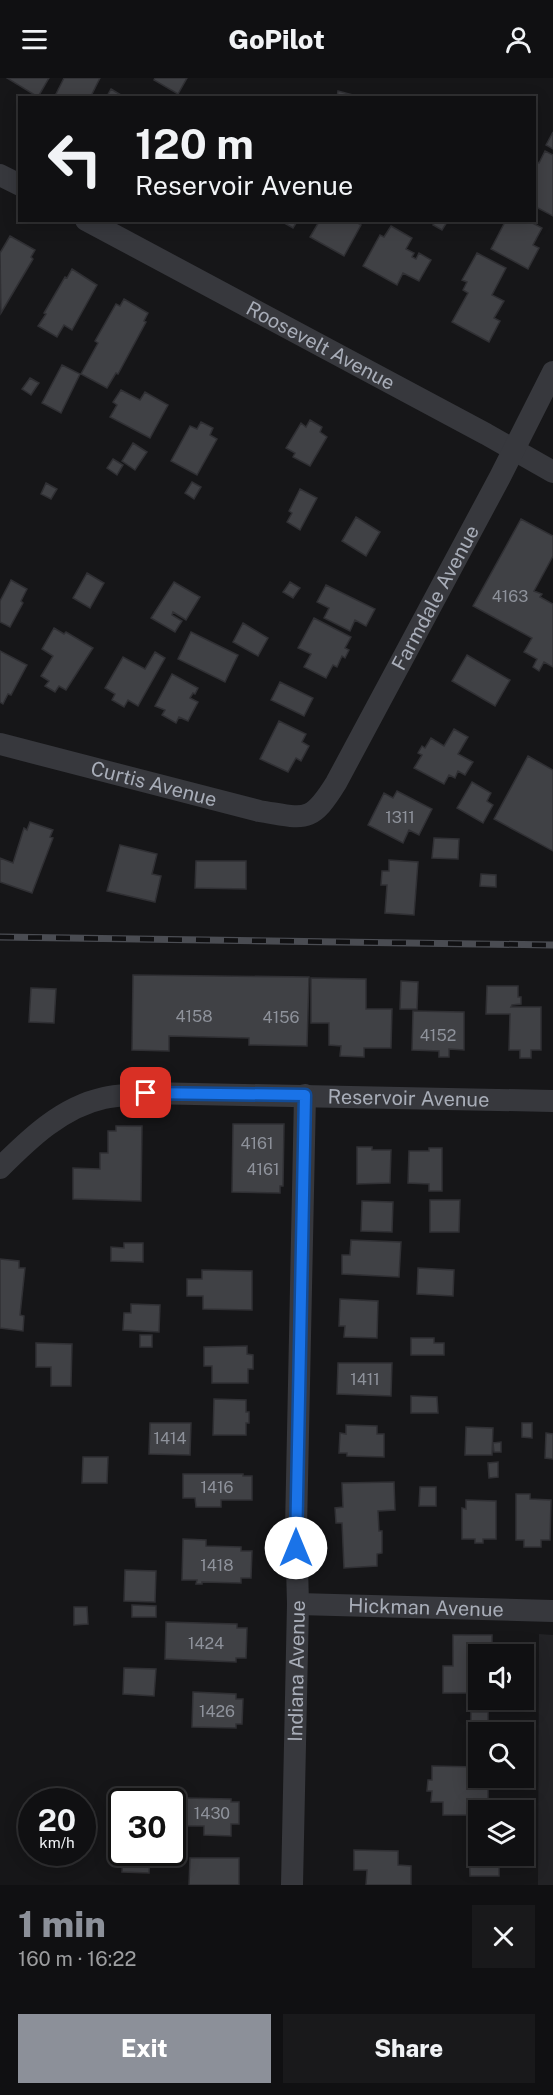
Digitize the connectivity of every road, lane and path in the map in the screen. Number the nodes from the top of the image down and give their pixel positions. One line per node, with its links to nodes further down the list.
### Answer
1 (0, 175): 2 (street)
2 (18, 184)
3 (90, 222): 5 (street, Roosevelt Avenue)
4 (553, 372): 5 (street, Farmdale Avenue)
5 (513, 450): 6 (street, Roosevelt Avenue); 8 (street, Farmdale Avenue)
6 (553, 472)
7 (0, 744): 8 (street, Curtis Avenue)
8 (308, 815)
9 (305, 1095): 10 (street, Reservoir Avenue); 11 (street, Reservoir Avenue); 12 (street, Indiana Avenue)
10 (553, 1101)
11 (0, 1168)
12 (298, 1604): 13 (street, Hickman Avenue); 14 (street, Indiana Avenue)
13 (553, 1611)
14 (292, 1885)

